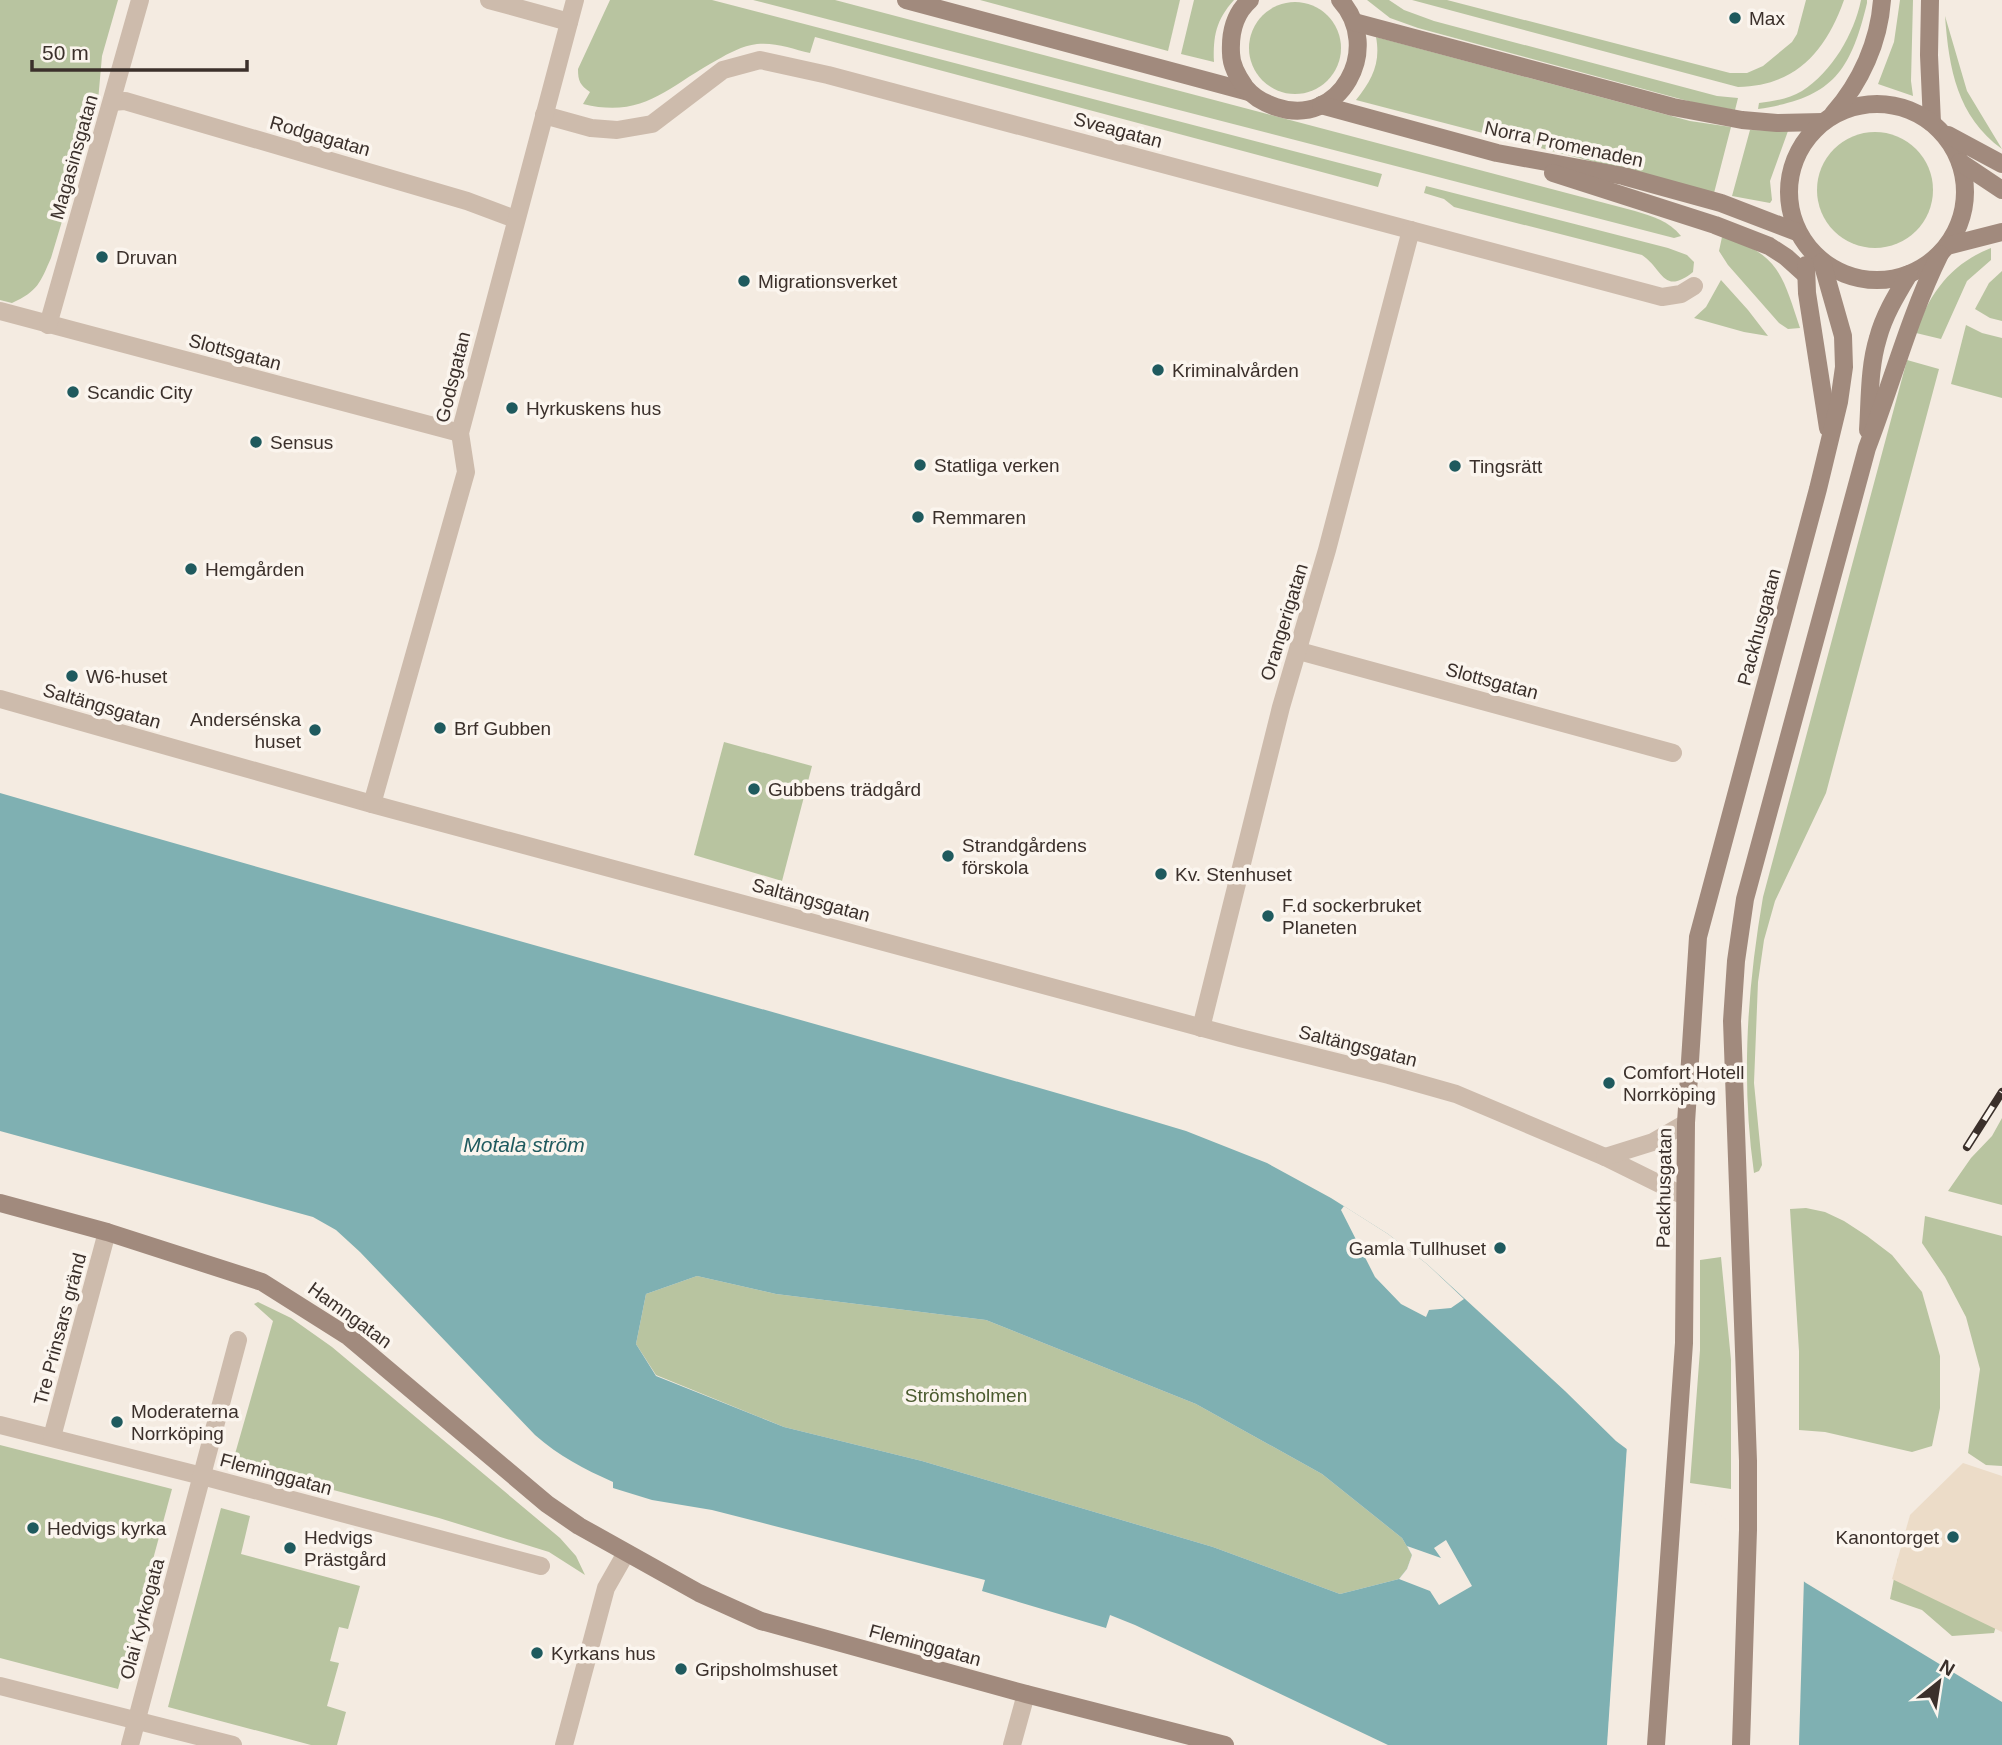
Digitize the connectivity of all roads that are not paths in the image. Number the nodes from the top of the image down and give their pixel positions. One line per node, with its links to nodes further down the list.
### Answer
1 (140, 0): 12 (street, Magasinsgatan)
2 (489, 0): 9 (street)
3 (575, 0): 9 (street, Godsgatan)
4 (906, 0): 11 (main road)
5 (1250, 0): 11 (main road)
6 (1339, 0): 10 (main road)
7 (1882, 0): 15 (main road)
8 (1930, 0): 16 (main road)
9 (569, 22): 14 (street, Godsgatan)
10 (1354, 22): 13 (main road); 15 (main road)
11 (1249, 92): 13 (main road)
12 (112, 102): 21 (street, Rodgagatan); 31 (street, Magasinsgatan)
13 (1321, 105): 17 (main road, Norra Promenaden)
14 (544, 115): 21 (street, Godsgatan); 22 (street, Sveagatan)
15 (1827, 119): 16 (main road); 24 (main road)
16 (1937, 127): 18 (main road); 19 (main road)
17 (1497, 153): 24 (main road, Norra Promenaden); 28 (main road)
18 (1960, 162): 20 (main road); 25 (main road)
19 (2002, 164)
20 (2002, 190)
21 (515, 219): 32 (street, Godsgatan)
22 (1411, 230): 29 (street, Sveagatan); 35 (street, Orangerigatan)
23 (2002, 232): 25 (main road)
24 (1802, 239): 26 (main road); 28 (main road, Packhusgatan)
25 (1943, 250): 27 (main road); 34 (main road)
26 (1822, 262): 27 (main road); 33 (main road, Packhusgatan)
27 (1909, 274): 34 (main road)
28 (1806, 275): 33 (main road, Packhusgatan)
29 (1693, 286)
30 (0, 311): 31 (street, Slottsgatan)
31 (48, 325): 32 (street, Slottsgatan)
32 (460, 433): 38 (street, Godsgatan)
33 (1829, 439): 40 (main road, Packhusgatan)
34 (1867, 447): 60 (main road)
35 (1299, 650): 37 (street, Slottsgatan); 39 (street, Orangerigatan)
36 (0, 699): 38 (street, Saltängsgatan)
37 (1673, 753)
38 (373, 804): 39 (street, Saltängsgatan)
39 (1201, 1028): 41 (street, Saltängsgatan)
40 (1686, 1123): 41 (street); 42 (main road, Packhusgatan)
41 (1605, 1157): 42 (street, Saltängsgatan)
42 (1684, 1196): 59 (main road, Packhusgatan)
43 (0, 1203): 44 (main road, Hamngatan)
44 (107, 1232): 47 (street, Tre Prinsars gränd); 49 (main road, Hamngatan)
45 (238, 1340): 48 (street, Olai Kyrkogata)
46 (0, 1425): 47 (street, Fleminggatan)
47 (52, 1437): 48 (street, Fleminggatan)
48 (202, 1476): 50 (street, Fleminggatan); 53 (street, Olai Kyrkogata)
49 (626, 1553): 52 (main road, Fleminggatan); 56 (street)
50 (541, 1566)
51 (0, 1686): 53 (street)
52 (1026, 1694): 57 (street); 58 (main road, Fleminggatan)
53 (137, 1720): 54 (street, Olai Kyrkogata); 55 (street)
54 (130, 1745)
55 (233, 1745)
56 (564, 1745)
57 (1012, 1745)
58 (1225, 1745)
59 (1656, 1745)
60 (1741, 1745)

